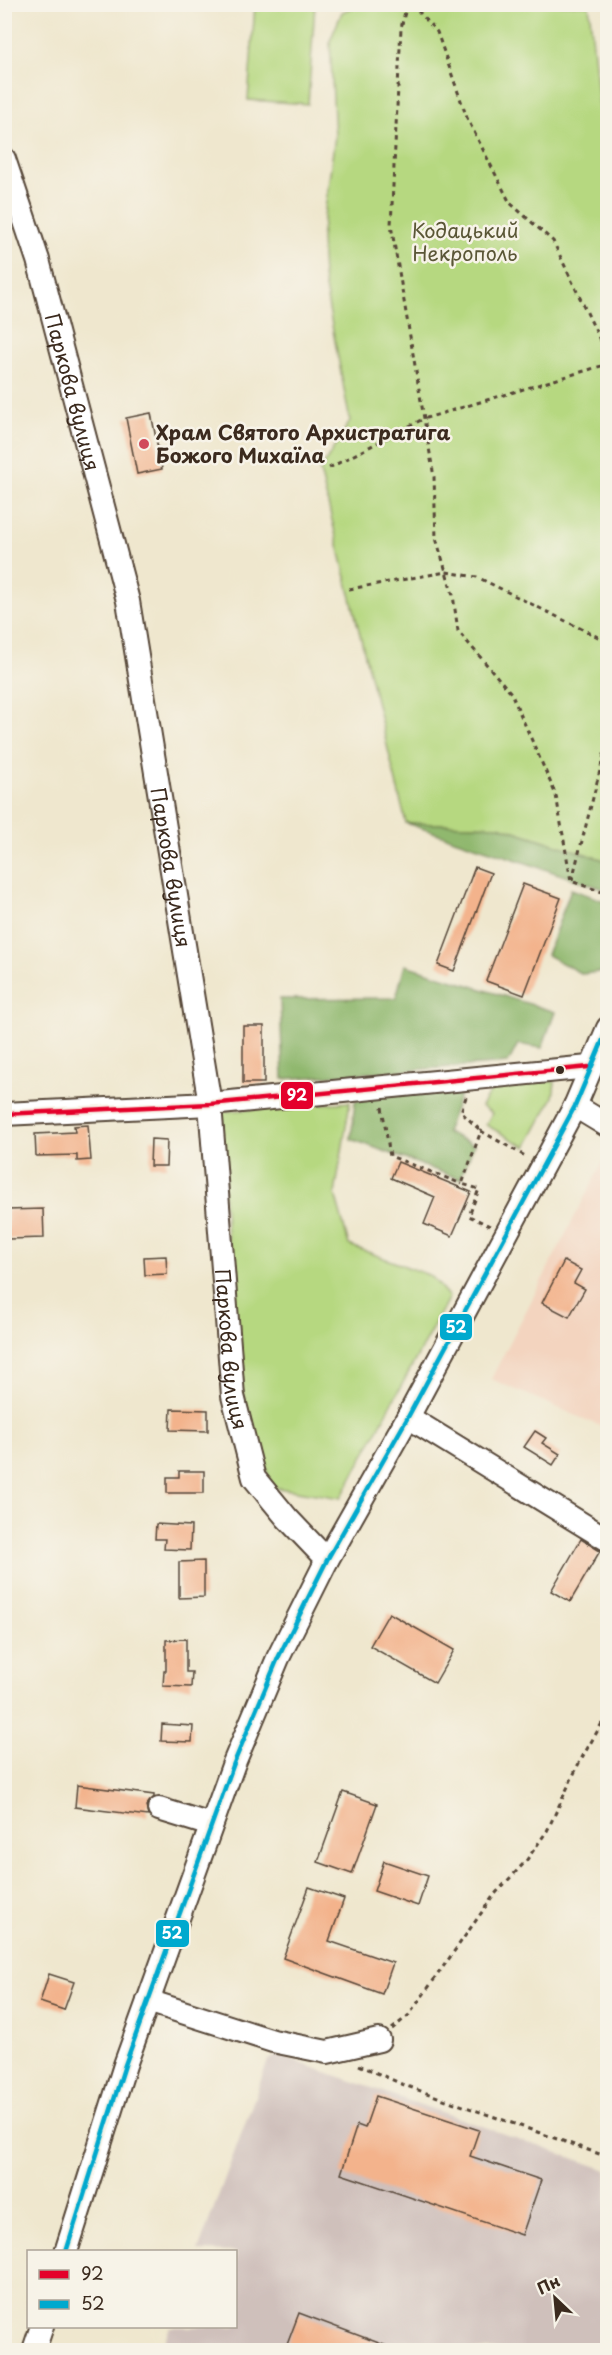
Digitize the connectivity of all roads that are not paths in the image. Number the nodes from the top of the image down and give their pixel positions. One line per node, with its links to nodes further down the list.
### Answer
1 (4, 159): 4 (street, Паркова вулиця)
2 (608, 1029): 3 (street)
3 (589, 1067): 4 (street); 5 (street)
4 (210, 1104): 6 (street); 10 (street, Паркова вулиця)
5 (575, 1106): 7 (street); 8 (street)
6 (4, 1114)
7 (608, 1126)
8 (408, 1417): 9 (street); 10 (street)
9 (608, 1540)
10 (327, 1560): 12 (street)
11 (159, 1809): 12 (street)
12 (211, 1825): 13 (street)
13 (148, 2001): 14 (street); 15 (street)
14 (379, 2040)
15 (67, 2250)
16 (41, 2328): 17 (street)
17 (34, 2350)

